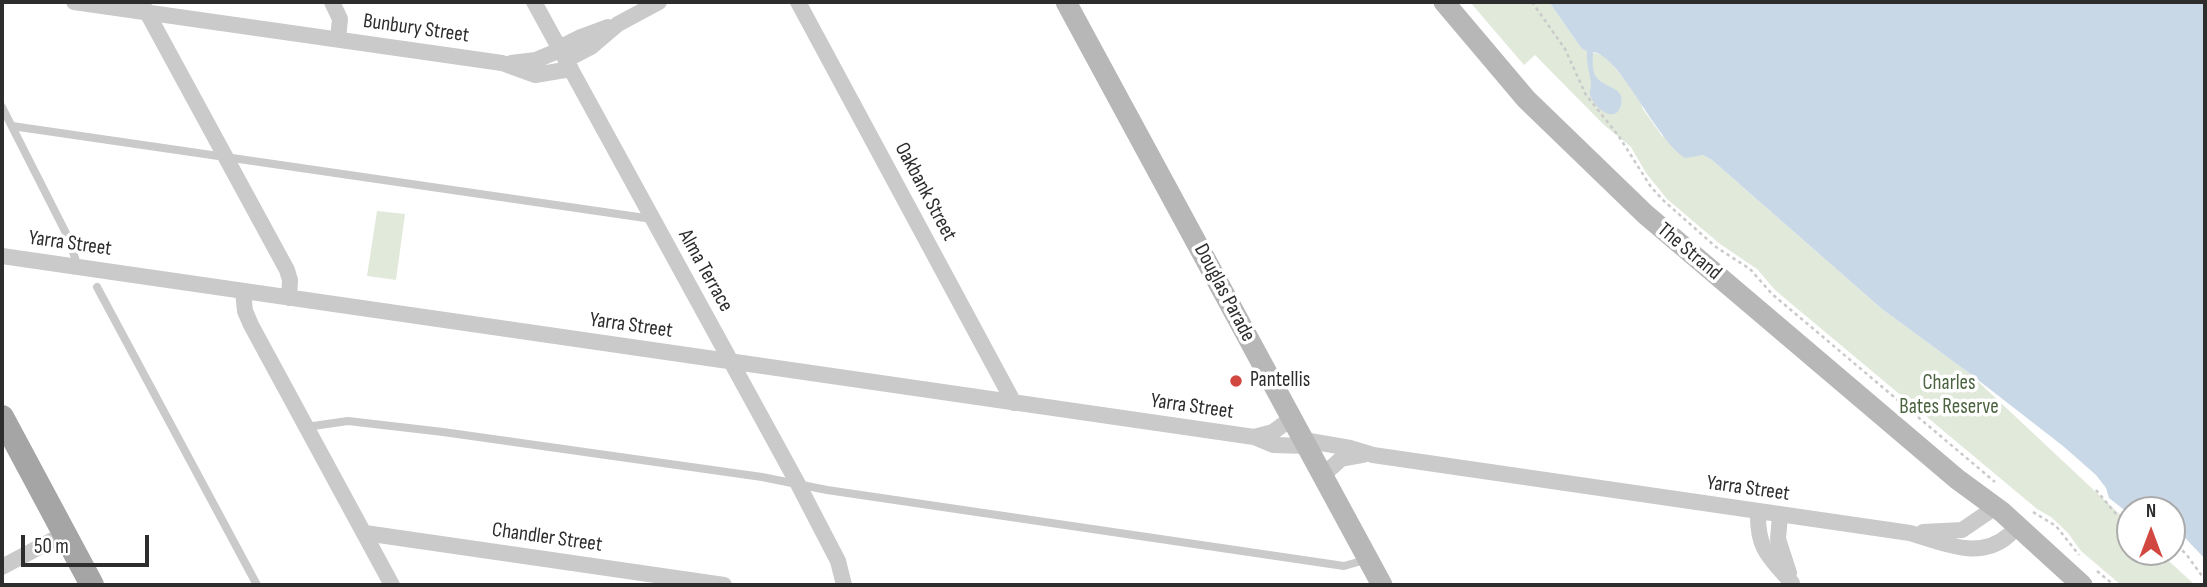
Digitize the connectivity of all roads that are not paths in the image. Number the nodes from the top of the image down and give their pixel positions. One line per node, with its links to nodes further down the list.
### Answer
1 (74, 2): 8 (street, Bunbury Street)
2 (332, 2): 9 (street)
3 (534, 2): 10 (street, Alma Terrace)
4 (659, 2): 10 (street, Bunbury Street)
5 (798, 2): 21 (street, Oakbank Street)
6 (1066, 2): 23 (street, Douglas Parade)
7 (1444, 2): 32 (street, The Strand)
8 (144, 7): 9 (street, Bunbury Street); 13 (street)
9 (338, 39): 10 (street, Bunbury Street)
10 (564, 57): 14 (street, Alma Terrace)
11 (2, 107): 12 (lane)
12 (12, 126): 13 (lane); 16 (lane)
13 (226, 156): 14 (lane); 19 (street)
14 (652, 219): 20 (street, Alma Terrace)
15 (2, 256): 16 (street, Yarra Street)
16 (78, 267): 18 (street, Yarra Street)
17 (97, 287): 42 (lane)
18 (243, 292): 19 (street, Yarra Street); 24 (street)
19 (289, 298): 20 (street, Yarra Street)
20 (731, 362): 21 (street, Yarra Street); 29 (street, Alma Terrace)
21 (1014, 402): 25 (street, Yarra Street)
22 (2, 417): 35 (main road)
23 (1292, 418): 25 (street, Yarra Street); 26 (street, Douglas Parade)
24 (306, 427): 29 (lane); 33 (street)
25 (1254, 438): 26 (street, Yarra Street)
26 (1305, 443): 27 (street, Yarra Street); 28 (street, Douglas Parade)
27 (1373, 455): 28 (street, Yarra Street); 30 (street, Yarra Street)
28 (1322, 475): 36 (street, Douglas Parade)
29 (798, 484): 36 (lane); 37 (street, Alma Terrace)
30 (1758, 512): 31 (street, Yarra Street); 40 (street)
31 (1780, 515): 34 (street, Yarra Street); 40 (street)
32 (2001, 522): 34 (street, Yarra Street); 34 (street, Yarra Street); 39 (street, The Strand)
33 (365, 533): 43 (street); 44 (street, Chandler Street)
34 (1910, 533)
35 (64, 534): 38 (street); 41 (main road)
36 (1368, 559): 47 (street, Douglas Parade)
37 (838, 561): 45 (street, Alma Terrace); 46 (street, Alma Terrace)
38 (2, 566)
39 (2085, 580)
40 (1793, 584)
41 (92, 585)
42 (257, 585)
43 (392, 585)
44 (724, 585)
45 (844, 585)
46 (855, 585)
47 (1382, 585)

